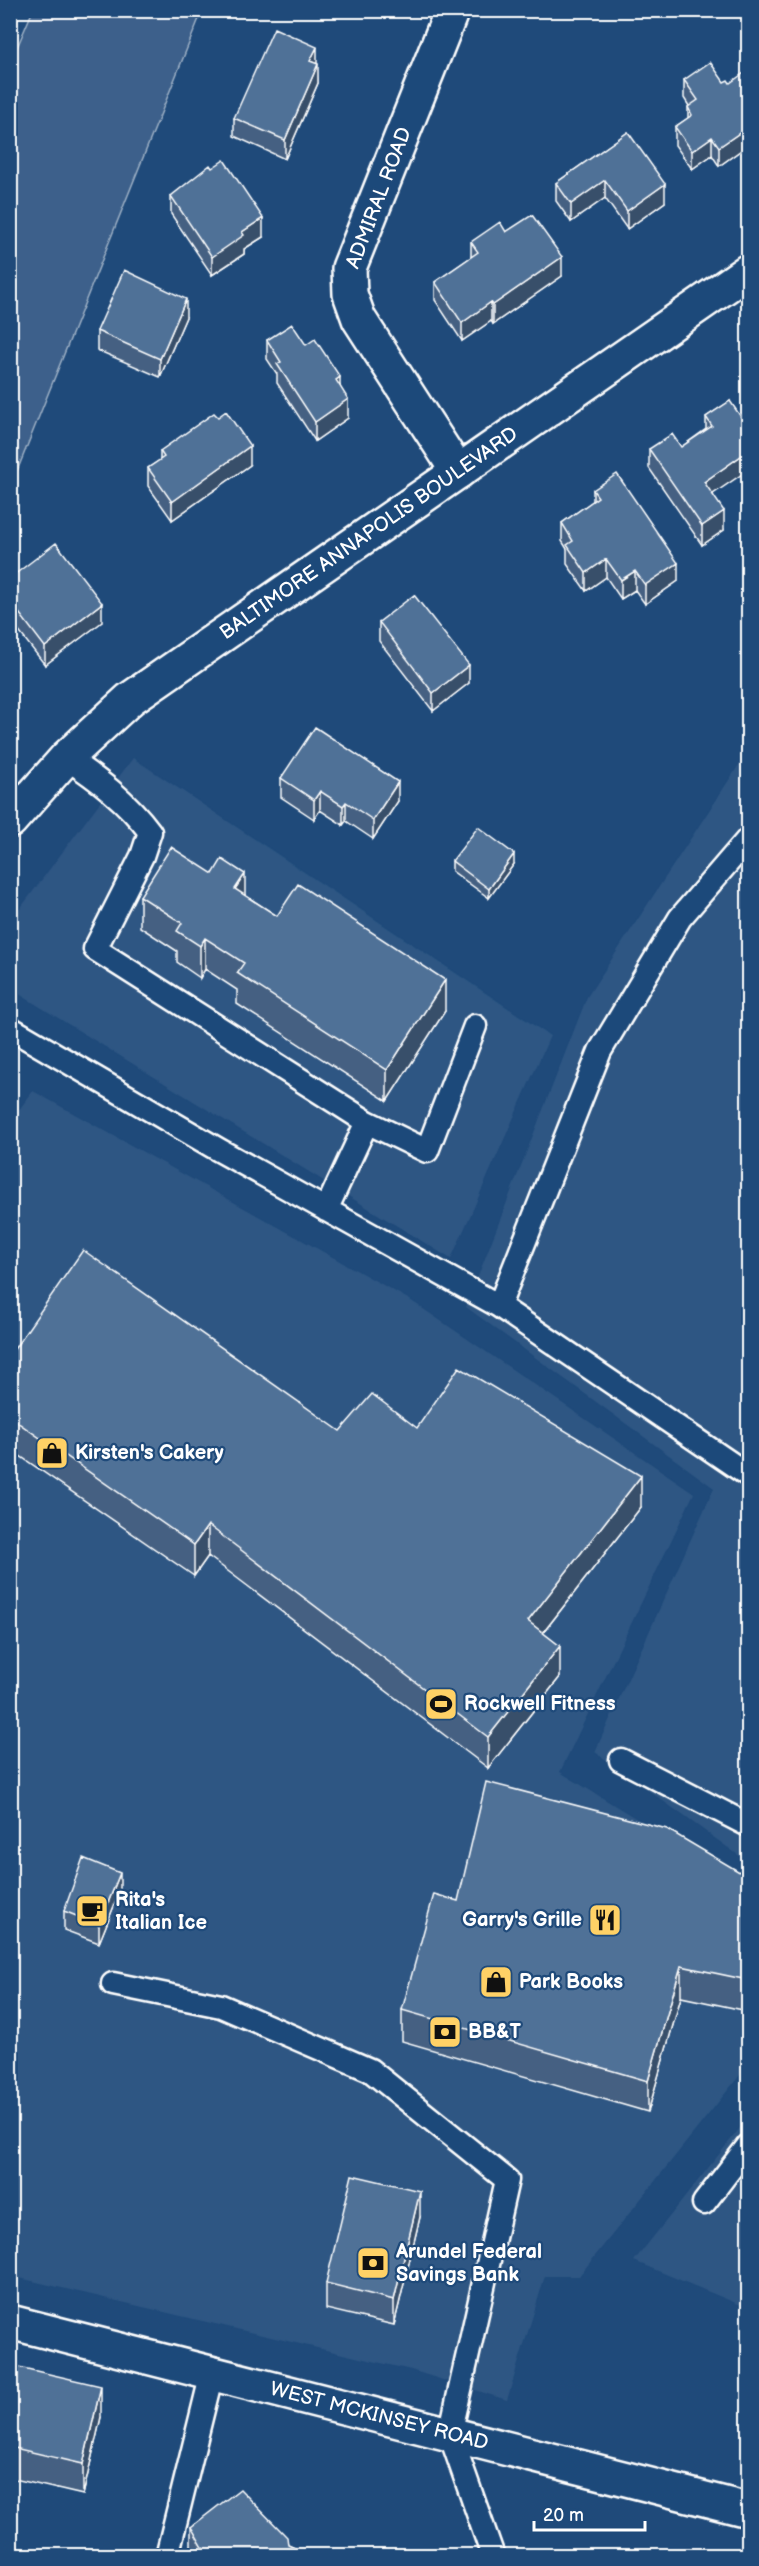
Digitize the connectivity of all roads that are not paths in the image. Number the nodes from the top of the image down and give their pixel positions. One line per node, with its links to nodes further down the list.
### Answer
1 (452, 10): 3 (street, ADMIRAL ROAD)
2 (748, 272): 3 (street, BALTIMORE ANNAPOLIS BOULEVARD)
3 (458, 472): 4 (street, BALTIMORE ANNAPOLIS BOULEVARD)
4 (66, 758): 5 (street, BALTIMORE ANNAPOLIS BOULEVARD); 9 (lane)
5 (10, 821)
6 (748, 839): 11 (lane)
7 (475, 1026): 9 (lane)
8 (10, 1028): 10 (lane)
9 (367, 1122): 10 (lane)
10 (326, 1210): 11 (lane)
11 (499, 1306): 12 (lane)
12 (748, 1475)
13 (621, 1760): 14 (lane)
14 (748, 1825)
15 (113, 1984): 20 (lane)
16 (748, 2146): 17 (lane)
17 (704, 2203)
18 (10, 2322): 19 (street, WEST MCKINSEY ROAD)
19 (212, 2373): 20 (street, WEST MCKINSEY ROAD); 22 (lane)
20 (450, 2434): 21 (street, WEST MCKINSEY ROAD); 23 (lane)
21 (748, 2510)
22 (167, 2556)
23 (494, 2556)

